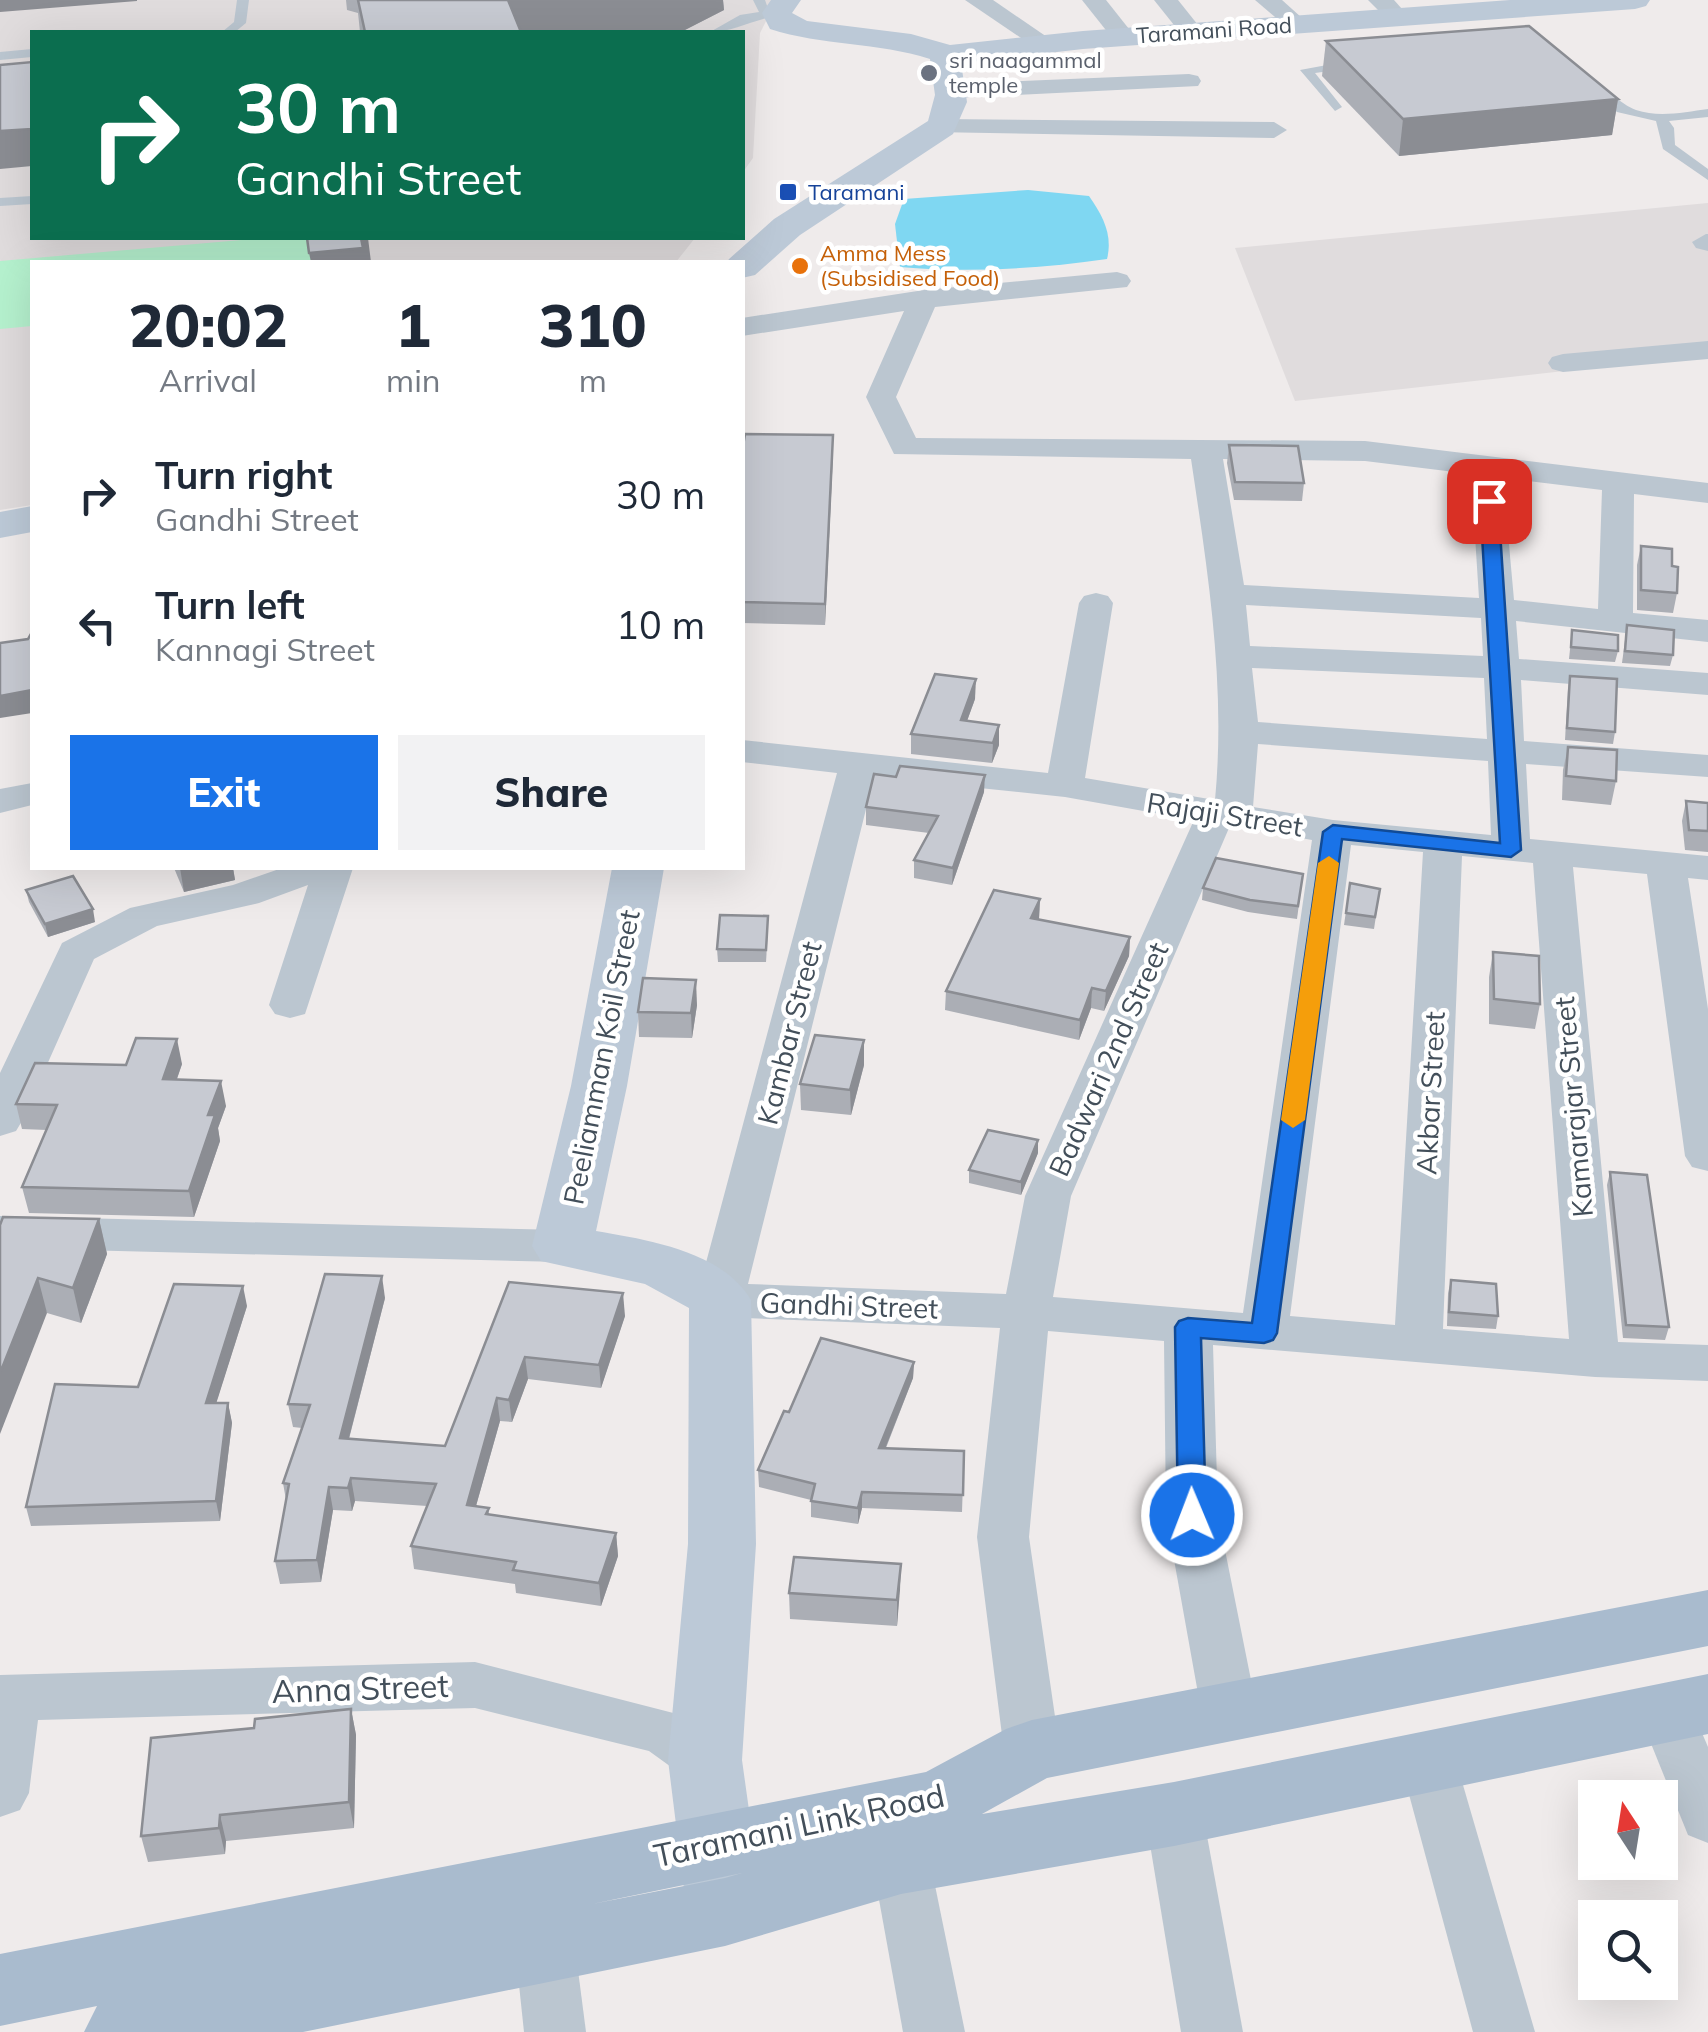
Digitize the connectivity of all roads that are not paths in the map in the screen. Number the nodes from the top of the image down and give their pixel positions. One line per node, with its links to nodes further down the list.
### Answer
1 (243, 0): 12 (lane)
2 (977, 0): 14 (street)
3 (1094, 0): 11 (street)
4 (1166, 0): 10 (street)
5 (1520, 0): 9 (street, Taramani Road)
6 (1635, 0): 9 (street, Taramani Road)
7 (772, 7): 13 (lane); 16 (street)
8 (1279, 9): 9 (street, Taramani Road); 10 (street, Taramani Road)
9 (1376, 17): 16 (street, Taramani Road)
10 (1186, 25): 11 (street, Taramani Road)
11 (1118, 29): 14 (street, Taramani Road)
12 (231, 30)
13 (720, 30)
14 (1035, 38): 16 (street, Taramani Road)
15 (30, 53): 17 (lane)
16 (948, 54): 21 (street)
17 (0, 56)
18 (1377, 62): 22 (lane)
19 (1580, 79): 24 (lane)
20 (1189, 81): 21 (street)
21 (952, 91): 25 (street)
22 (1335, 107)
23 (1708, 113): 24 (lane)
24 (1660, 118): 27 (lane)
25 (941, 127): 26 (street); 30 (street)
26 (1274, 130)
27 (1708, 176)
28 (30, 200): 29 (lane)
29 (0, 202)
30 (745, 264)
31 (1117, 281): 32 (street)
32 (924, 299): 33 (street); 36 (street)
33 (745, 327)
34 (1708, 350): 35 (street)
35 (1563, 363)
36 (1206, 451): 37 (street); 42 (street, Badwari 2nd Street)
37 (1486, 465): 38 (street); 44 (street, Kamarajar Street)
38 (1618, 481): 39 (street); 45 (street)
39 (1708, 492)
40 (30, 519): 41 (street)
41 (0, 525)
42 (1228, 594): 44 (street); 47 (street, Badwari 2nd Street)
43 (1096, 603): 55 (street)
44 (1498, 608): 45 (street); 48 (street, Kamarajar Street)
45 (1615, 620): 46 (street)
46 (1708, 631)
47 (1234, 656): 48 (street); 50 (street, Badwari 2nd Street)
48 (1502, 668): 49 (street); 52 (street, Kamarajar Street)
49 (1708, 684)
50 (1240, 732): 52 (street); 58 (street, Badwari 2nd Street)
51 (745, 750): 53 (street, Rajaji Street)
52 (1504, 750): 54 (street); 61 (street, Kamarajar Street)
53 (858, 766): 55 (street, Rajaji Street); 71 (street, Kambar Street)
54 (1708, 766)
55 (1065, 786): 58 (street, Rajaji Street)
56 (30, 794): 57 (street)
57 (0, 801)
58 (1224, 816): 59 (street, Rajaji Street); 72 (street, Badwari 2nd Street)
59 (1333, 832): 60 (street, Rajaji Street); 74 (street)
60 (1443, 844): 61 (street, Rajaji Street); 75 (street, Akbar Street)
61 (1531, 853): 62 (street, Rajaji Street); 76 (street, Kamarajar Street)
62 (1687, 867): 68 (street)
63 (312, 870): 67 (street)
64 (333, 870): 66 (street)
65 (638, 870): 70 (street, Peeliamman Koil Street)
66 (290, 1005)
67 (0, 1121)
68 (1708, 1156)
69 (0, 1232): 70 (street, Gandhi Street)
70 (562, 1246): 71 (street, Gandhi Street)
71 (720, 1300): 72 (street, Gandhi Street); 83 (street)
72 (1026, 1312): 73 (street, Gandhi Street); 82 (street, Badwari 2nd Street)
73 (1188, 1327): 74 (street, Gandhi Street); 81 (street)
74 (1264, 1333): 75 (street, Gandhi Street)
75 (1418, 1342): 76 (street, Gandhi Street)
76 (1595, 1359): 77 (street, Gandhi Street)
77 (1708, 1363)
78 (1708, 1618): 81 (main road, Taramani Link Road)
79 (7, 1699): 83 (street, Anna Street); 85 (street)
80 (1688, 1709): 84 (main road, Taramani Link Road); 87 (street)
81 (1229, 1710): 82 (main road, Taramani Link Road)
82 (1032, 1752): 89 (main road, Taramani Link Road)
83 (705, 1760): 89 (street)
84 (1428, 1760): 86 (main road, Taramani Link Road); 96 (street)
85 (0, 1793)
86 (1174, 1814): 88 (main road, Taramani Link Road); 95 (street)
87 (1708, 1818)
88 (901, 1861): 89 (main road, Taramani Link Road); 94 (street)
89 (720, 1878): 90 (main road, Taramani Link Road); 91 (main road, Taramani Link Road)
90 (545, 1947): 92 (main road, Taramani Link Road); 93 (street)
91 (0, 1990)
92 (124, 2032)
93 (555, 2032)
94 (934, 2032)
95 (1212, 2032)
96 (1504, 2032)

